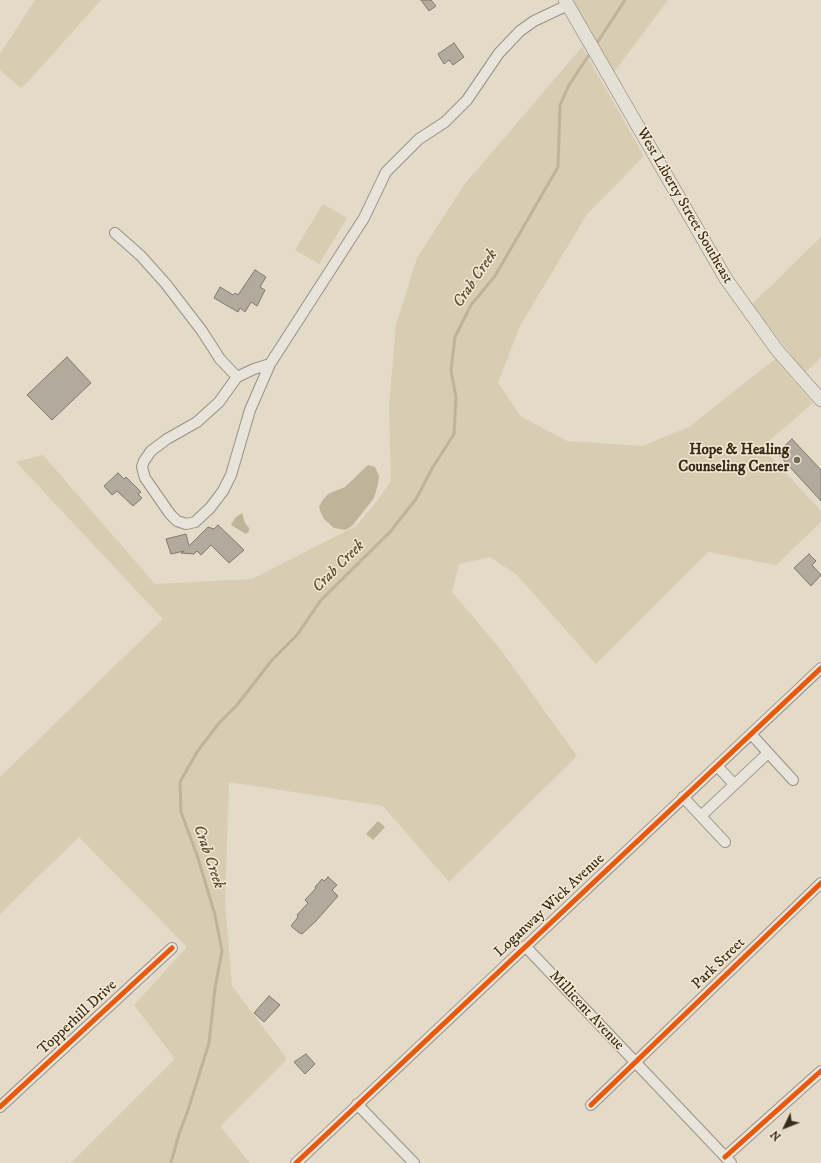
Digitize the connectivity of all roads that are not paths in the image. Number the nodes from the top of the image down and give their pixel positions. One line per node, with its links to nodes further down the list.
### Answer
1 (567, 2): 3 (street); 5 (main road, West Liberty Street Southeast)
2 (115, 233): 4 (street)
3 (270, 364): 4 (street); 4 (street)
4 (237, 377)
5 (821, 400)
6 (821, 668): 7 (street, Loganway Wick Avenue)
7 (751, 734): 8 (street); 9 (street, Loganway Wick Avenue)
8 (768, 753): 10 (street); 11 (street)
9 (717, 766): 11 (street); 12 (street, Loganway Wick Avenue)
10 (793, 780)
11 (734, 784): 13 (street)
12 (683, 797): 13 (street); 16 (street, Loganway Wick Avenue)
13 (701, 816): 14 (street)
14 (726, 842)
15 (821, 883): 18 (street, Park Street)
16 (525, 946): 18 (street, Millicent Avenue); 20 (street, Loganway Wick Avenue)
17 (172, 948): 22 (street, Topperhill Drive)
18 (634, 1062): 21 (street, Park Street); 23 (street, Millicent Avenue)
19 (821, 1071): 23 (street)
20 (358, 1104): 24 (street, Loganway Wick Avenue); 25 (street)
21 (591, 1105)
22 (0, 1107)
23 (728, 1160)
24 (296, 1163)
25 (414, 1163)

